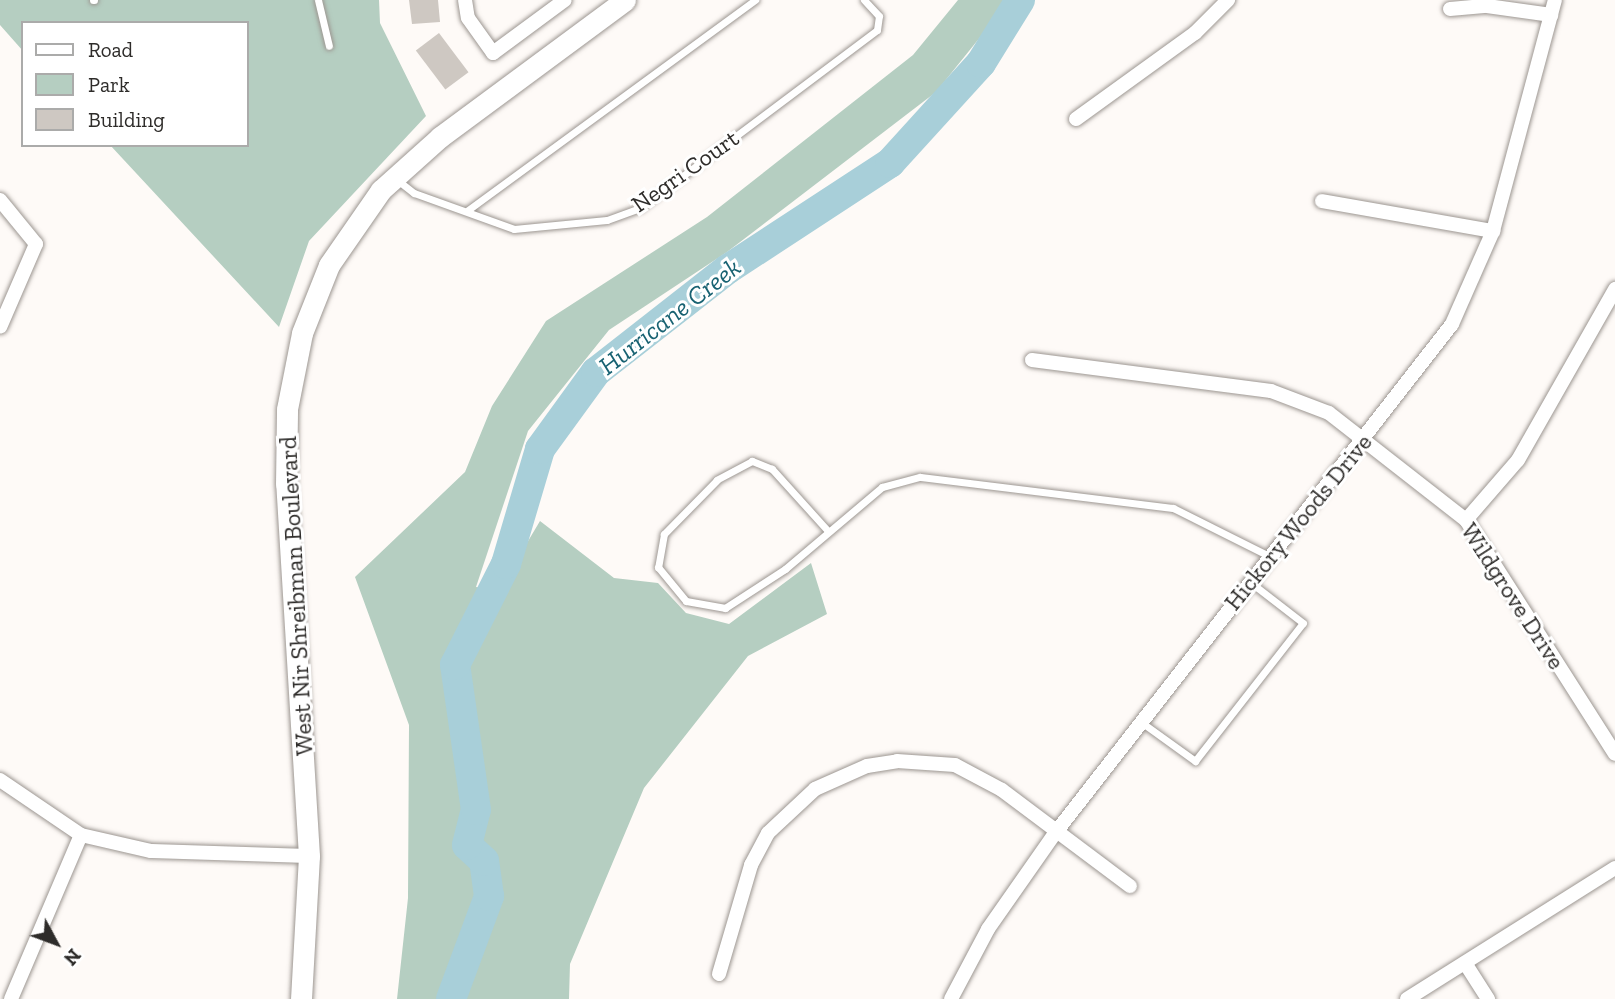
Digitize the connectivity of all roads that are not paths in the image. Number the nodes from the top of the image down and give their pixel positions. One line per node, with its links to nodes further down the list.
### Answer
1 (318, 0): 11 (lane)
2 (465, 0): 3 (street)
3 (565, 0)
4 (625, 0): 13 (main road, West Nir Shreibman Boulevard)
5 (755, 0): 16 (lane)
6 (864, 0): 16 (lane, Negri Court)
7 (1227, 0): 12 (street)
8 (1555, 0): 10 (street, Hickory Woods Drive)
9 (1450, 9): 10 (street)
10 (1551, 15): 17 (street, Hickory Woods Drive)
11 (328, 47)
12 (1076, 119)
13 (388, 184): 16 (lane, Negri Court); 31 (main road, West Nir Shreibman Boulevard)
14 (0, 200): 19 (street)
15 (1322, 201): 17 (street)
16 (468, 211)
17 (1493, 231): 21 (street, Hickory Woods Drive)
18 (1615, 289): 22 (street)
19 (0, 327)
20 (1032, 360): 21 (street, Wildgrove Drive)
21 (1364, 440): 22 (street, Wildgrove Drive); 24 (street, Hickory Woods Drive)
22 (1466, 520): 27 (street, Wildgrove Drive)
23 (828, 531): 23 (lane); 24 (lane)
24 (1269, 556): 25 (street, Hickory Woods Drive)
25 (1249, 582): 26 (street, Hickory Woods Drive); 26 (lane)
26 (1141, 722): 29 (street, Hickory Woods Drive)
27 (1615, 754)
28 (0, 780): 30 (street)
29 (1056, 832): 33 (street); 35 (street); 38 (street, Hickory Woods Drive)
30 (81, 835): 31 (street); 36 (street)
31 (309, 856): 37 (main road, West Nir Shreibman Boulevard)
32 (1615, 868): 34 (street)
33 (1130, 886)
34 (1465, 963): 39 (street); 40 (street)
35 (719, 974)
36 (11, 999)
37 (301, 999)
38 (951, 999)
39 (1407, 999)
40 (1488, 999)

